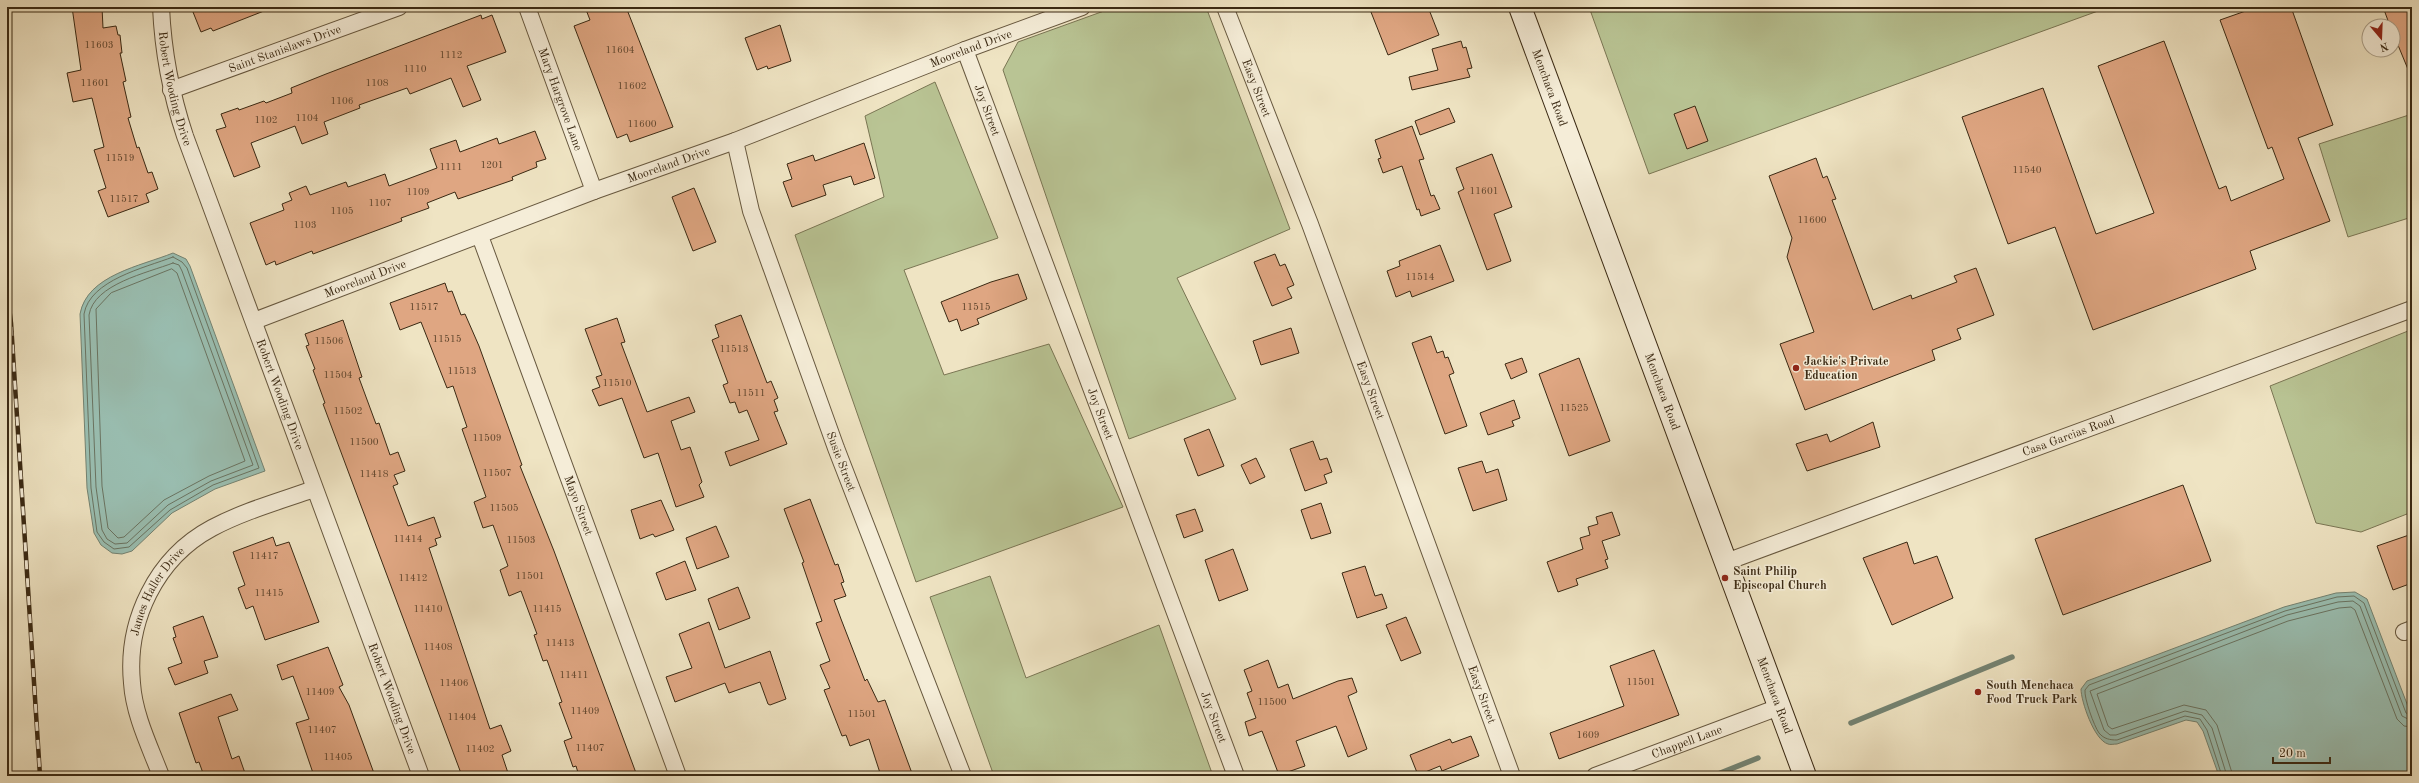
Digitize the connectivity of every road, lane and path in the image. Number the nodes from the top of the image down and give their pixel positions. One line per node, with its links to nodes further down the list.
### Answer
1 (160, 7): 8 (street, Robert Wooding Drive)
2 (399, 7): 8 (street, Saint Stanislaws Drive)
3 (527, 7): 10 (street, Mary Hargrove Lane)
4 (1082, 7): 7 (street, Mooreland Drive)
5 (1225, 7): 22 (street, Easy Street)
6 (1520, 7): 15 (main road, Menchaca Road)
7 (965, 50): 9 (street, Mooreland Drive); 21 (street, Joy Street)
8 (171, 90): 13 (street, Robert Wooding Drive)
9 (735, 141): 10 (street, Mooreland Drive); 20 (street, Susie Street)
10 (594, 191): 11 (street, Mooreland Drive)
11 (480, 236): 13 (street, Mooreland Drive); 19 (street, Mayo Street)
12 (2412, 309): 15 (street, Casa Garcias Road)
13 (254, 321): 14 (street, Robert Wooding Drive)
14 (314, 489): 17 (street, James Haller Drive); 18 (street, Robert Wooding Drive)
15 (1726, 562): 16 (main road, Menchaca Road)
16 (1779, 706): 23 (street, Chappell Lane); 24 (main road, Menchaca Road)
17 (161, 776)
18 (421, 776)
19 (678, 776)
20 (963, 776)
21 (1236, 776)
22 (1512, 776)
23 (1594, 776)
24 (1805, 776)

